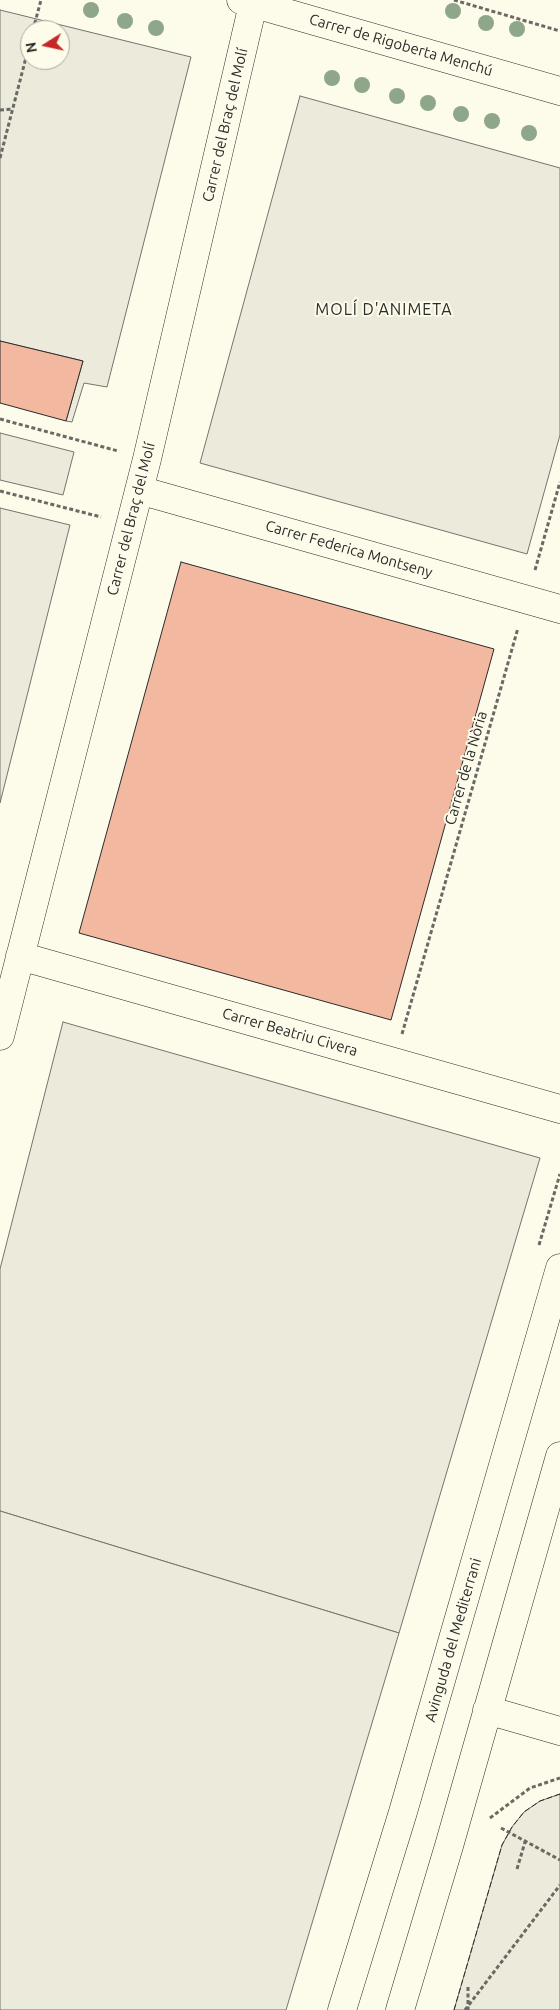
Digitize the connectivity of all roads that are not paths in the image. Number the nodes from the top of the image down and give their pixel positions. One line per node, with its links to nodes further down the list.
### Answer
1 (250, 1): 2 (street, Carrer de Rigoberta Menchú); 3 (street, Carrer del Braç del Molí)
2 (560, 91)
3 (138, 490): 4 (street, Carrer Federica Montseny); 5 (street, Carrer del Braç del Molí)
4 (560, 609)
5 (20, 956): 6 (street, Carrer del Braç del Molí); 7 (street, Carrer Beatriu Civera)
6 (0, 1036)
7 (560, 1109)
8 (560, 1268): 12 (street, Avinguda del Mediterrani)
9 (560, 1456): 10 (street)
10 (487, 1710): 11 (street); 13 (street)
11 (560, 1730)
12 (342, 2010)
13 (400, 2010)

